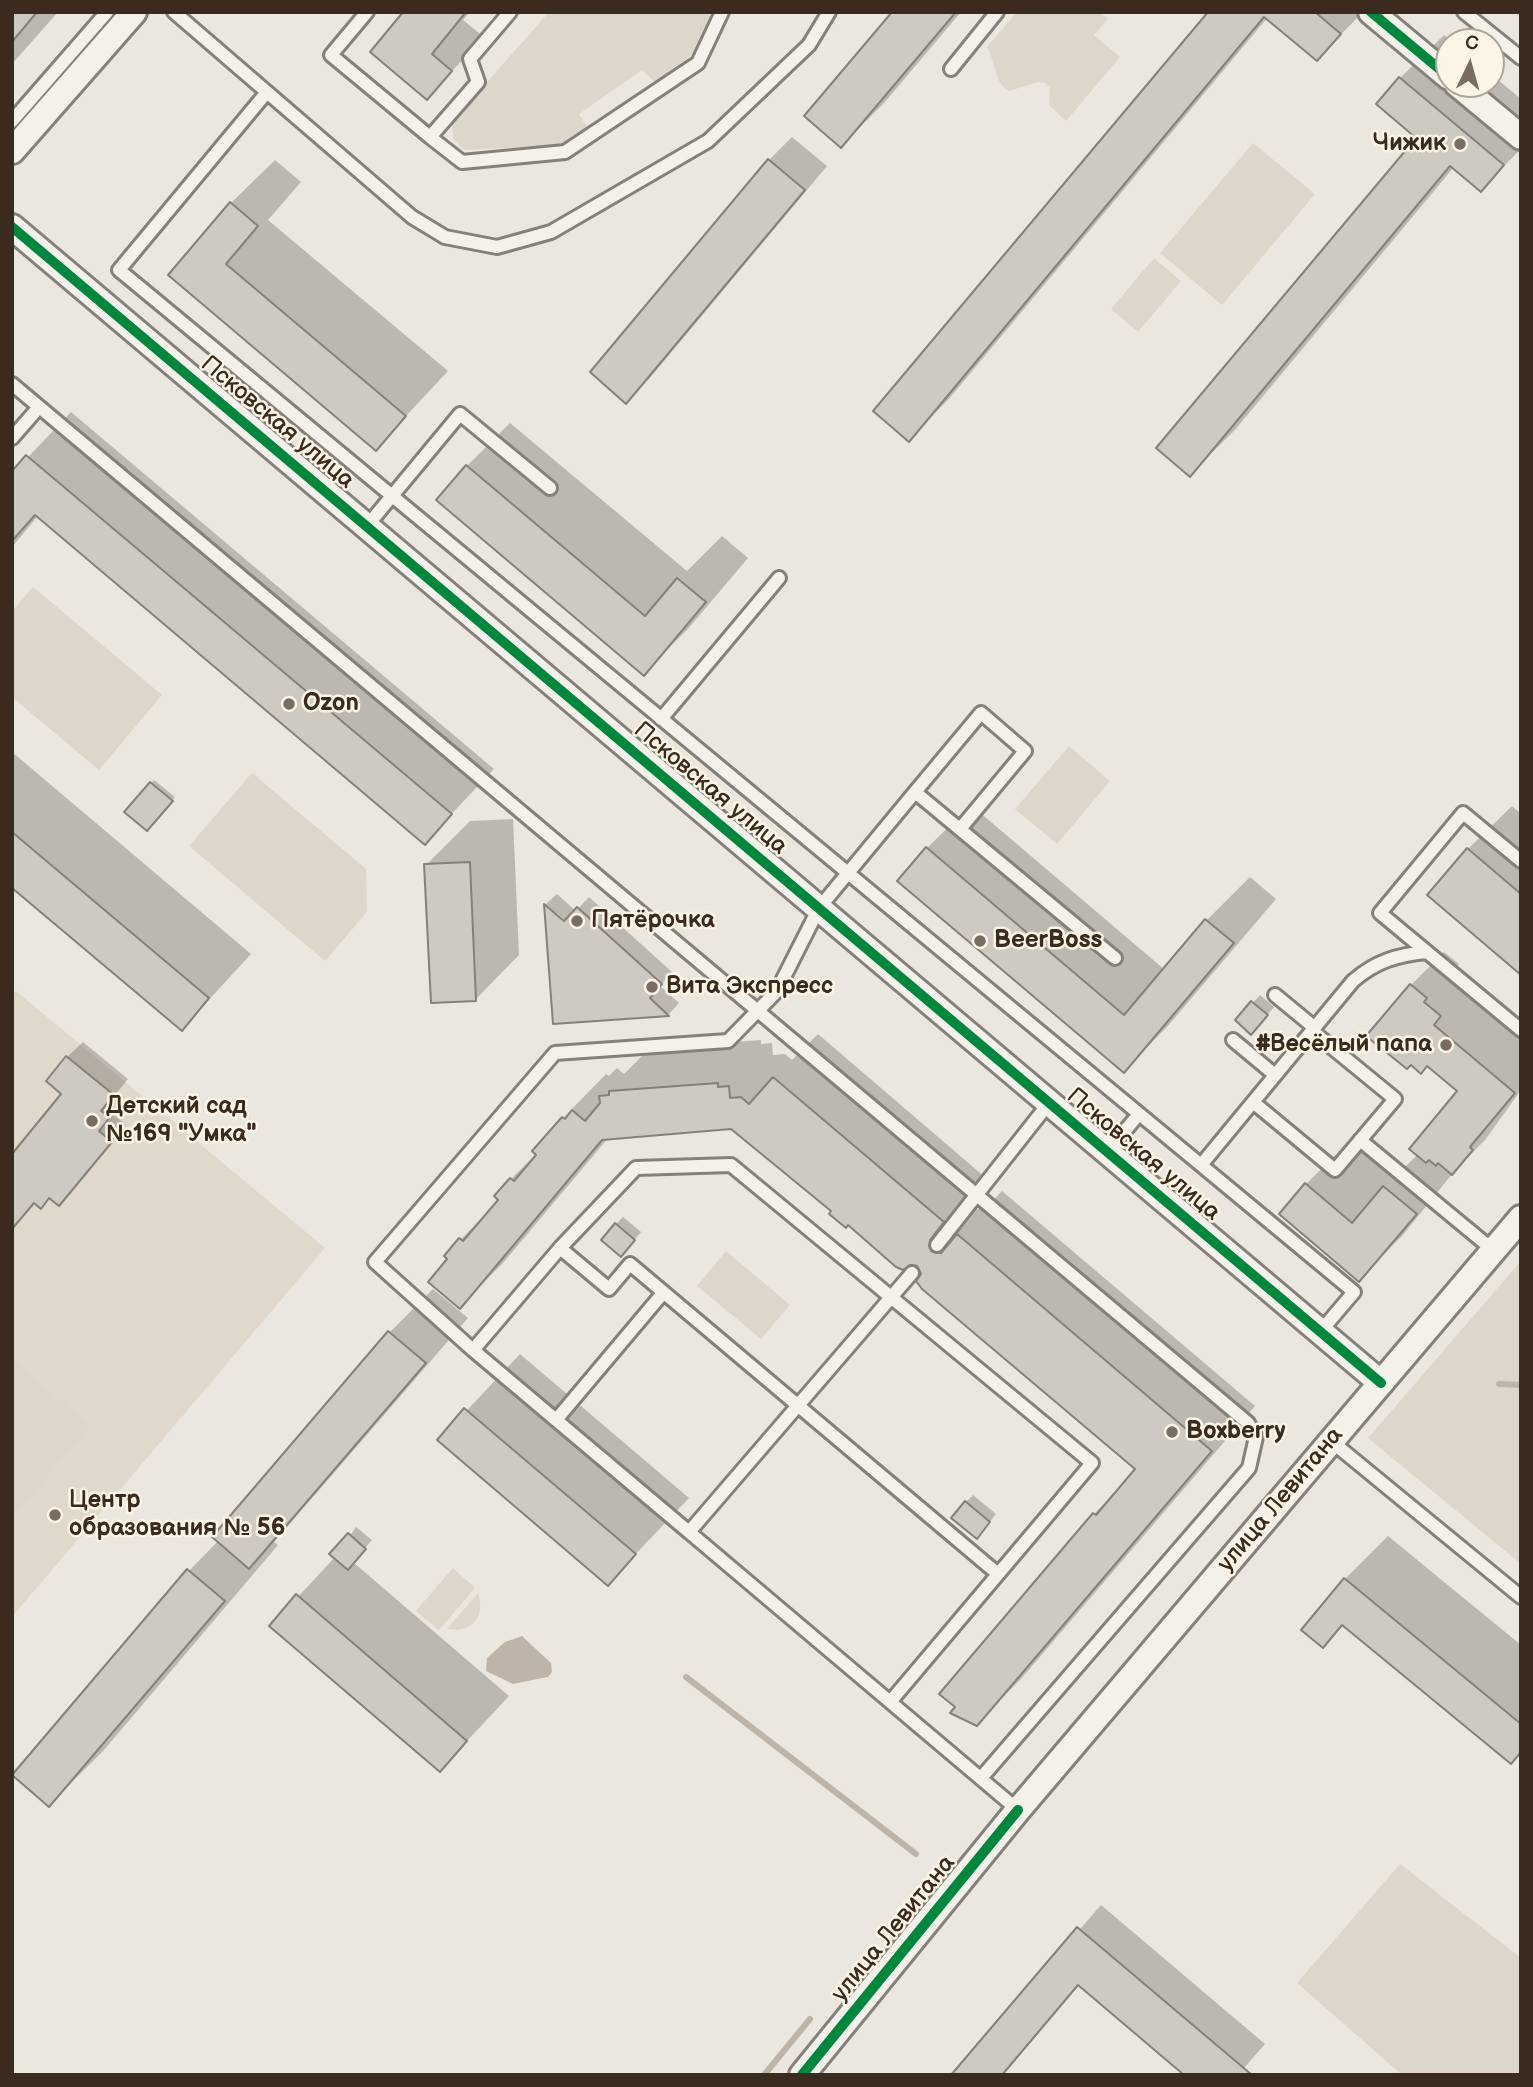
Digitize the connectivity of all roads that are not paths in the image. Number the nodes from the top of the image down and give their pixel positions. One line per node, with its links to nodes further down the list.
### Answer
1 (107, 12): 16 (lane)
2 (134, 12): 19 (street)
3 (173, 12): 14 (lane)
4 (367, 12): 17 (lane)
5 (510, 12): 17 (lane)
6 (722, 12): 17 (lane)
7 (829, 12): 14 (lane)
8 (997, 12): 13 (lane)
9 (1464, 12): 11 (lane)
10 (1378, 13): 12 (street)
11 (1521, 58)
12 (1435, 64)
13 (950, 69)
14 (267, 92): 25 (lane)
15 (1474, 98): 18 (street)
16 (12, 121)
17 (430, 137)
18 (1521, 137)
19 (12, 151)
20 (12, 227): 26 (street, Псковская улица)
21 (12, 384): 22 (lane)
22 (39, 407): 23 (lane); 37 (lane)
23 (12, 438)
24 (550, 488): 25 (lane)
25 (392, 496): 26 (lane); 28 (lane)
26 (367, 526): 33 (street, Псковская улица)
27 (779, 578): 28 (lane)
28 (661, 719): 32 (lane)
29 (915, 792): 30 (lane); 30 (lane); 32 (lane)
30 (960, 830): 35 (lane)
31 (1521, 861): 34 (lane)
32 (848, 873): 33 (lane); 44 (lane)
33 (819, 908): 37 (lane); 43 (street, Псковская улица)
34 (1427, 953): 38 (lane); 39 (lane)
35 (1115, 958)
36 (1275, 995): 38 (lane)
37 (756, 1012): 48 (lane); 57 (lane)
38 (1313, 1029): 41 (lane); 45 (lane)
39 (1521, 1030)
40 (1233, 1040): 41 (lane)
41 (1275, 1075): 42 (lane)
42 (1253, 1102): 45 (lane); 47 (lane)
43 (1049, 1103): 46 (street, Псковская улица); 48 (lane)
44 (1139, 1114): 46 (lane); 47 (lane)
45 (1360, 1140): 52 (lane)
46 (1108, 1152): 56 (street, Псковская улица)
47 (1201, 1165): 56 (lane)
48 (975, 1195): 50 (lane); 66 (lane)
49 (1521, 1218): 52 (street, улица Левитана)
50 (937, 1245)
51 (560, 1248): 54 (lane); 55 (lane); 57 (lane)
52 (1493, 1250): 58 (street, улица Левитана)
53 (912, 1273): 55 (lane)
54 (663, 1293): 59 (lane); 60 (lane)
55 (893, 1296): 59 (lane); 63 (lane)
56 (1320, 1332): 58 (street, Псковская улица)
57 (473, 1350): 60 (lane)
58 (1381, 1383): 61 (street, улица Левитана)
59 (798, 1406): 62 (lane); 63 (lane)
60 (556, 1420): 62 (lane)
61 (1331, 1441): 64 (lane); 67 (street, улица Левитана)
62 (689, 1532): 65 (lane)
63 (998, 1574): 65 (lane)
64 (1521, 1597)
65 (890, 1702): 66 (lane)
66 (981, 1778): 67 (lane)
67 (1018, 1810): 68 (street, улица Левитана)
68 (802, 2075)

